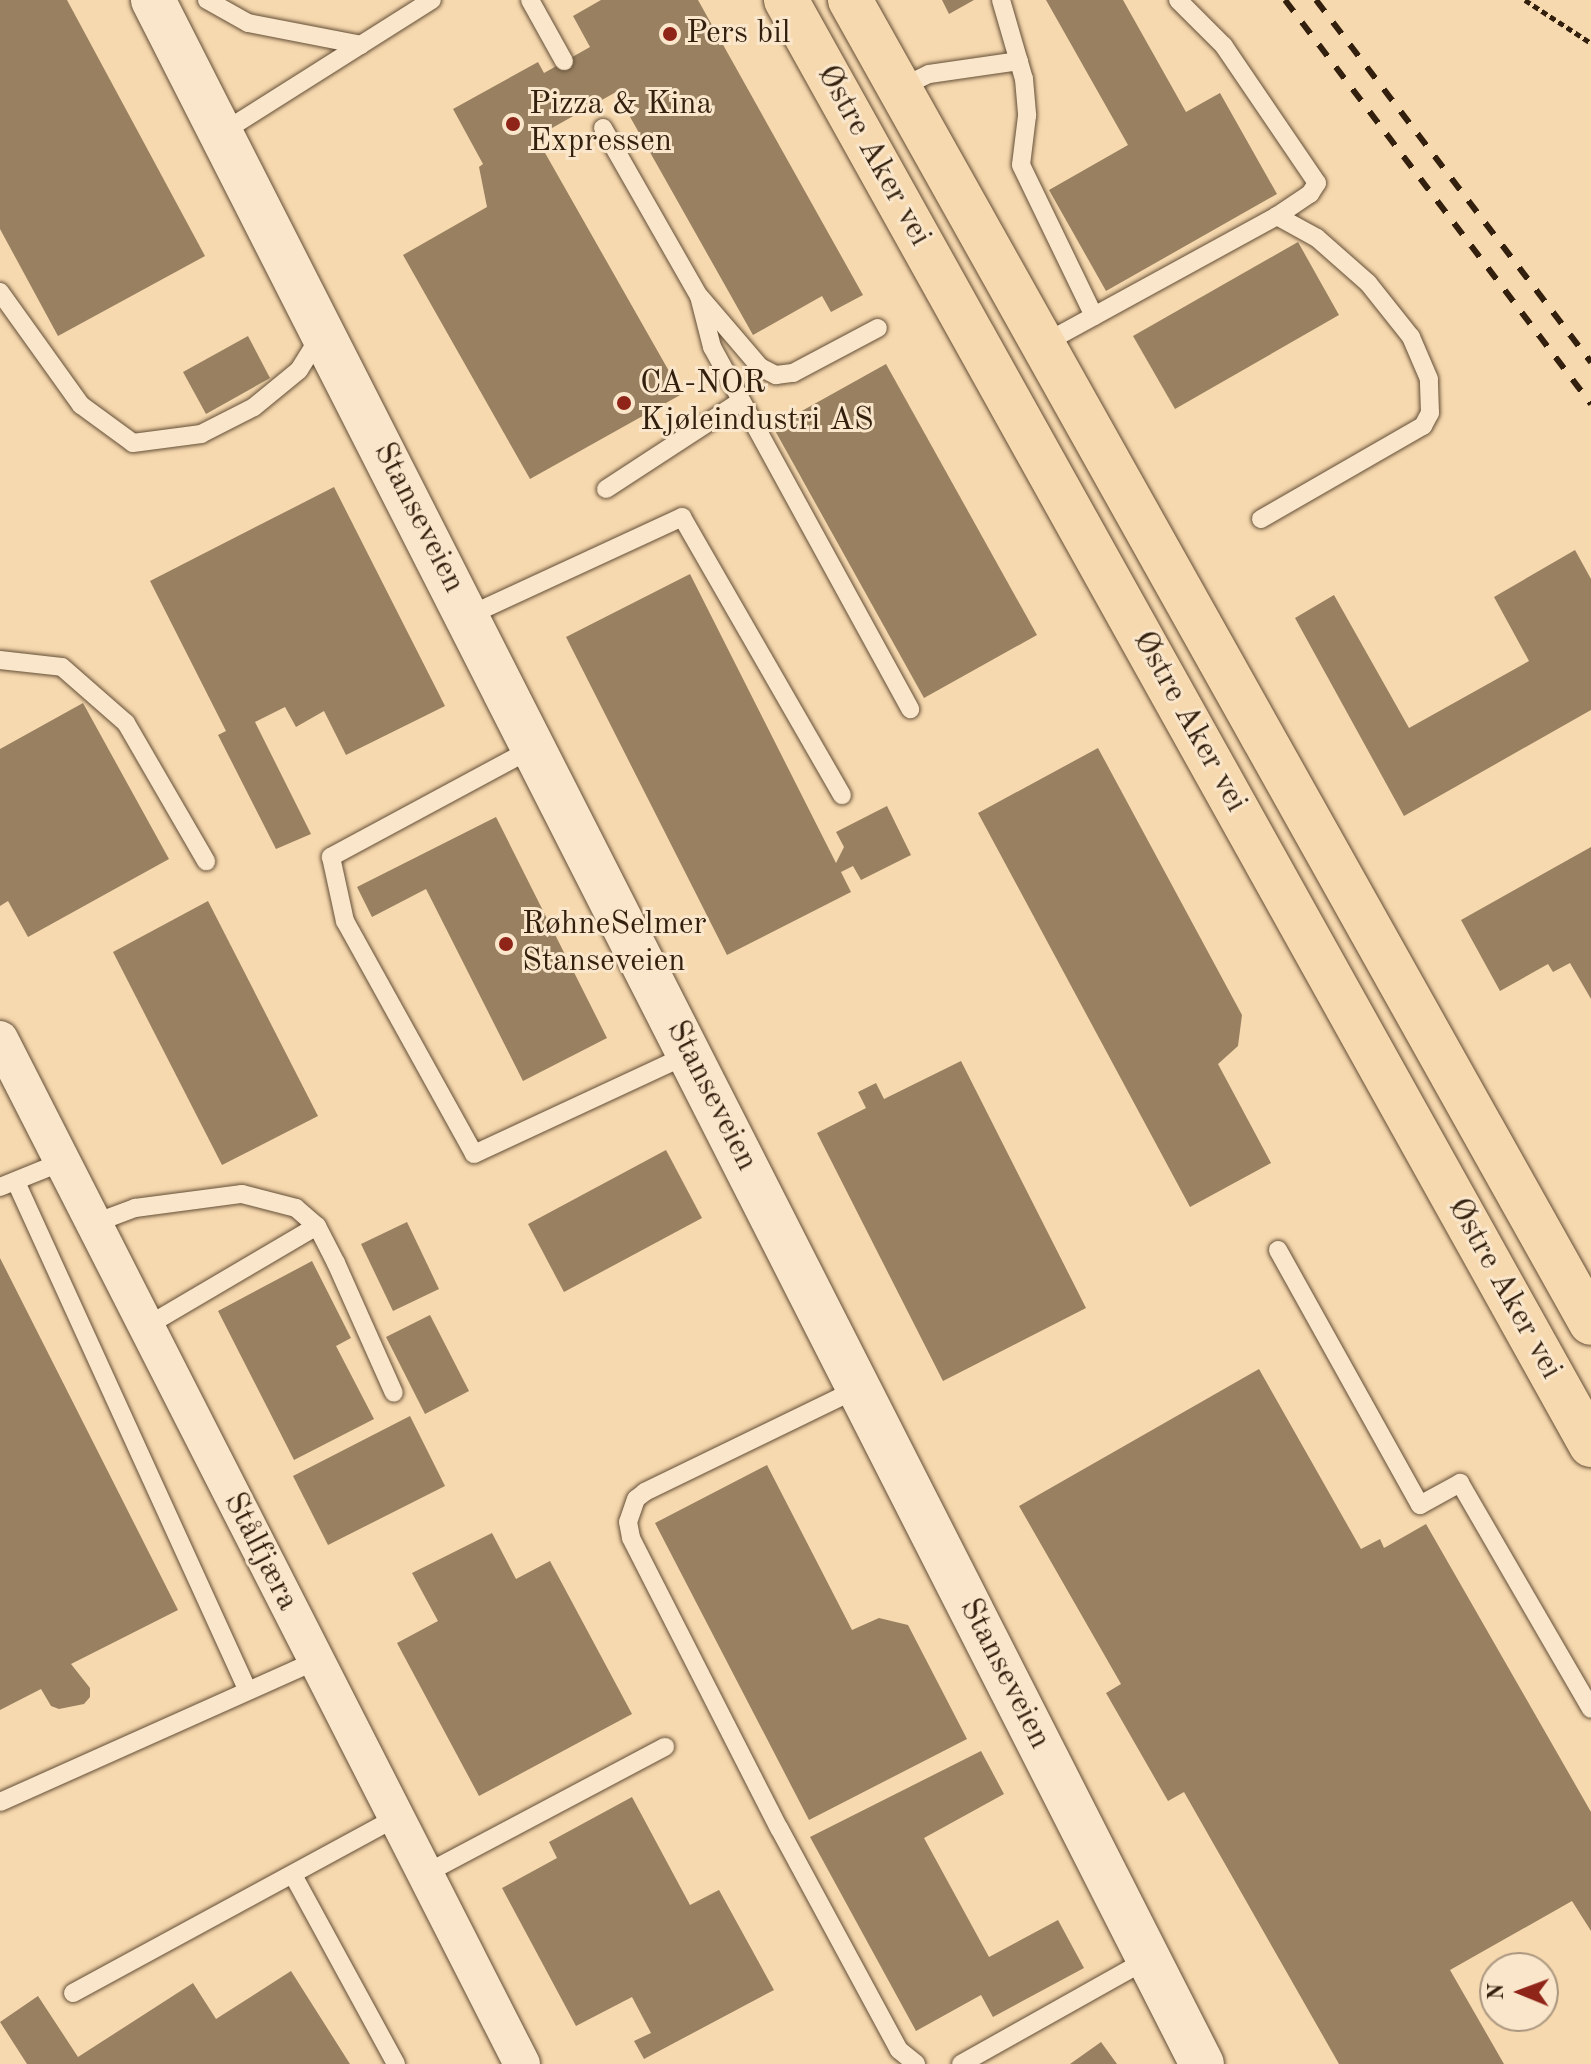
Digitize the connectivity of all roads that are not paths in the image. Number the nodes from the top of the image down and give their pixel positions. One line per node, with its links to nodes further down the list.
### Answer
1 (153, 0): 14 (street, Stanseveien)
2 (207, 0): 9 (lane)
3 (432, 0): 9 (lane)
4 (530, 0): 10 (lane)
5 (786, 0): 42 (highway, Østre Aker vei)
6 (850, 0): 12 (highway, Østre Aker vei)
7 (1001, 0): 11 (lane)
8 (1178, 0): 15 (lane)
9 (361, 45): 14 (lane)
10 (564, 61)
11 (1019, 61): 12 (lane); 18 (lane)
12 (900, 88): 21 (highway, Østre Aker vei)
13 (603, 128): 17 (lane)
14 (223, 132): 20 (street, Stanseveien)
15 (1277, 216): 18 (lane); 24 (lane)
16 (0, 292): 20 (lane)
17 (699, 296): 19 (lane); 22 (lane)
18 (1094, 316): 21 (lane)
19 (878, 328)
20 (323, 330): 25 (street, Stanseveien)
21 (1043, 344): 38 (highway, Østre Aker vei)
22 (741, 401): 23 (lane); 27 (lane)
23 (606, 489)
24 (1261, 519)
25 (468, 616): 28 (street, Stanseveien); 29 (lane)
26 (0, 660): 30 (lane)
27 (910, 709)
28 (535, 747): 32 (street, Stanseveien); 32 (lane)
29 (842, 795)
30 (206, 861)
31 (0, 1039): 33 (street, Stålfjæra)
32 (690, 1054): 40 (street, Stanseveien)
33 (64, 1161): 34 (lane); 35 (street, Stålfjæra)
34 (8, 1185): 44 (lane)
35 (95, 1223): 36 (lane); 39 (street, Stålfjæra)
36 (317, 1226): 39 (lane); 41 (lane)
37 (1278, 1250): 45 (lane)
38 (1591, 1323)
39 (147, 1326): 43 (street, Stålfjæra)
40 (859, 1388): 51 (street, Stanseveien); 55 (lane)
41 (394, 1393)
42 (1591, 1445)
43 (315, 1661): 44 (lane); 48 (street, Stålfjæra)
44 (248, 1691): 47 (lane)
45 (1591, 1709)
46 (665, 1747): 50 (lane)
47 (0, 1802)
48 (394, 1819): 49 (lane); 50 (street, Stålfjæra)
49 (293, 1875): 52 (lane); 53 (lane)
50 (423, 1875): 54 (street, Stålfjæra)
51 (1148, 1959): 56 (lane); 57 (street, Stanseveien)
52 (73, 1993)
53 (396, 2064)
54 (522, 2064)
55 (916, 2064)
56 (961, 2064)
57 (1202, 2064)

